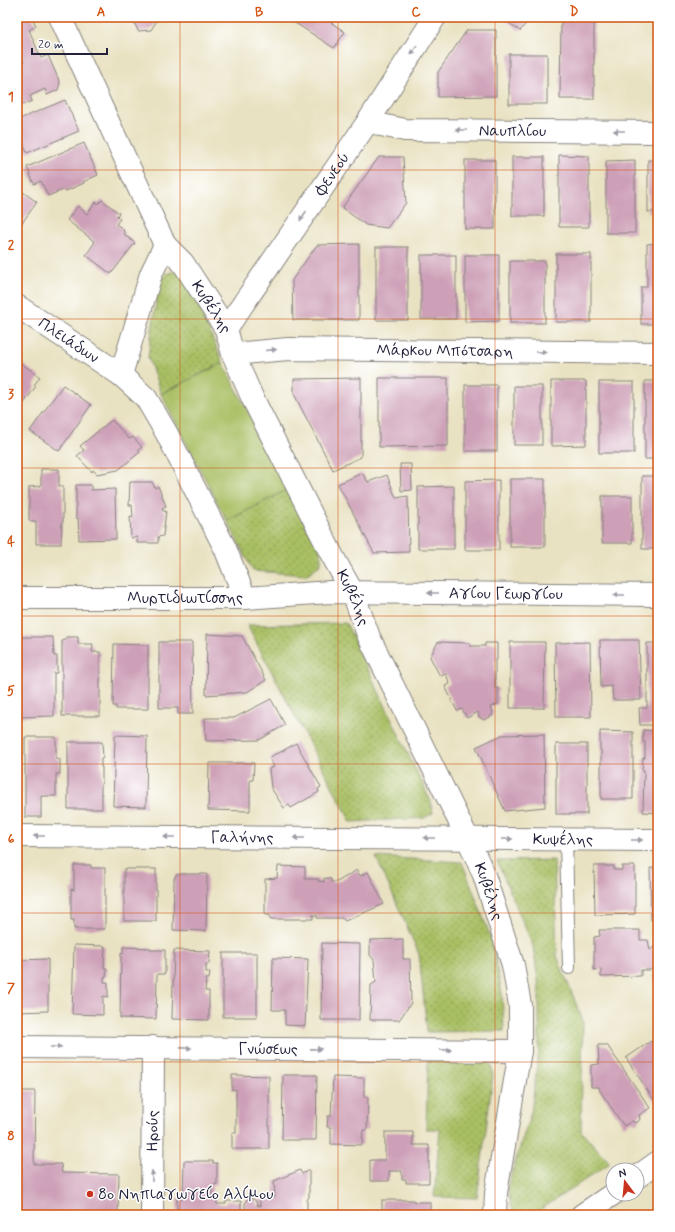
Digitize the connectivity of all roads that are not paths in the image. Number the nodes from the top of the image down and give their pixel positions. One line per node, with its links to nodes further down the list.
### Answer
1 (60, 17): 5 (street, Κυβέλης)
2 (435, 17): 3 (street, Φενεού, one-way to 3)
3 (369, 120): 4 (street, Ναυπλίου, one-way to 3); 7 (street, Φενεού, one-way to 7)
4 (658, 132)
5 (165, 245): 7 (street, Κυβέλης); 10 (street)
6 (17, 306): 10 (street, Πλειάδων)
7 (226, 329): 9 (street, Κυβέλης)
8 (658, 353): 9 (street, Μάρκου Μπότσαρη, one-way to 8)
9 (233, 354): 11 (street, Κυβέλης)
10 (121, 375): 14 (street, Πλειάδων)
11 (353, 593): 12 (street, Αγίου Γεωργίου, one-way to 11); 14 (street, Μυρτιδιωτίσσης); 16 (street, Κυβέλης)
12 (658, 595)
13 (17, 598): 14 (street, Μυρτιδιωτίσσης)
14 (245, 598)
15 (17, 836): 16 (street, Γαλήνης, one-way to 15)
16 (468, 839): 17 (street, Κυψέλης, one-way to 17); 22 (street, Κυβέλης)
17 (566, 839): 18 (street, Κυψέλης, one-way to 18); 19 (lane)
18 (658, 840)
19 (569, 968)
20 (17, 1046): 21 (street, Γνώσεως, one-way to 21)
21 (153, 1048): 22 (street, Γνώσεως, one-way to 22); 26 (street, Ηρούς, one-way to 21)
22 (520, 1051): 27 (street, Κυβέλης)
23 (658, 1162): 24 (street)
24 (645, 1171)
25 (605, 1199): 28 (street)
26 (152, 1215)
27 (495, 1215)
28 (582, 1215)

